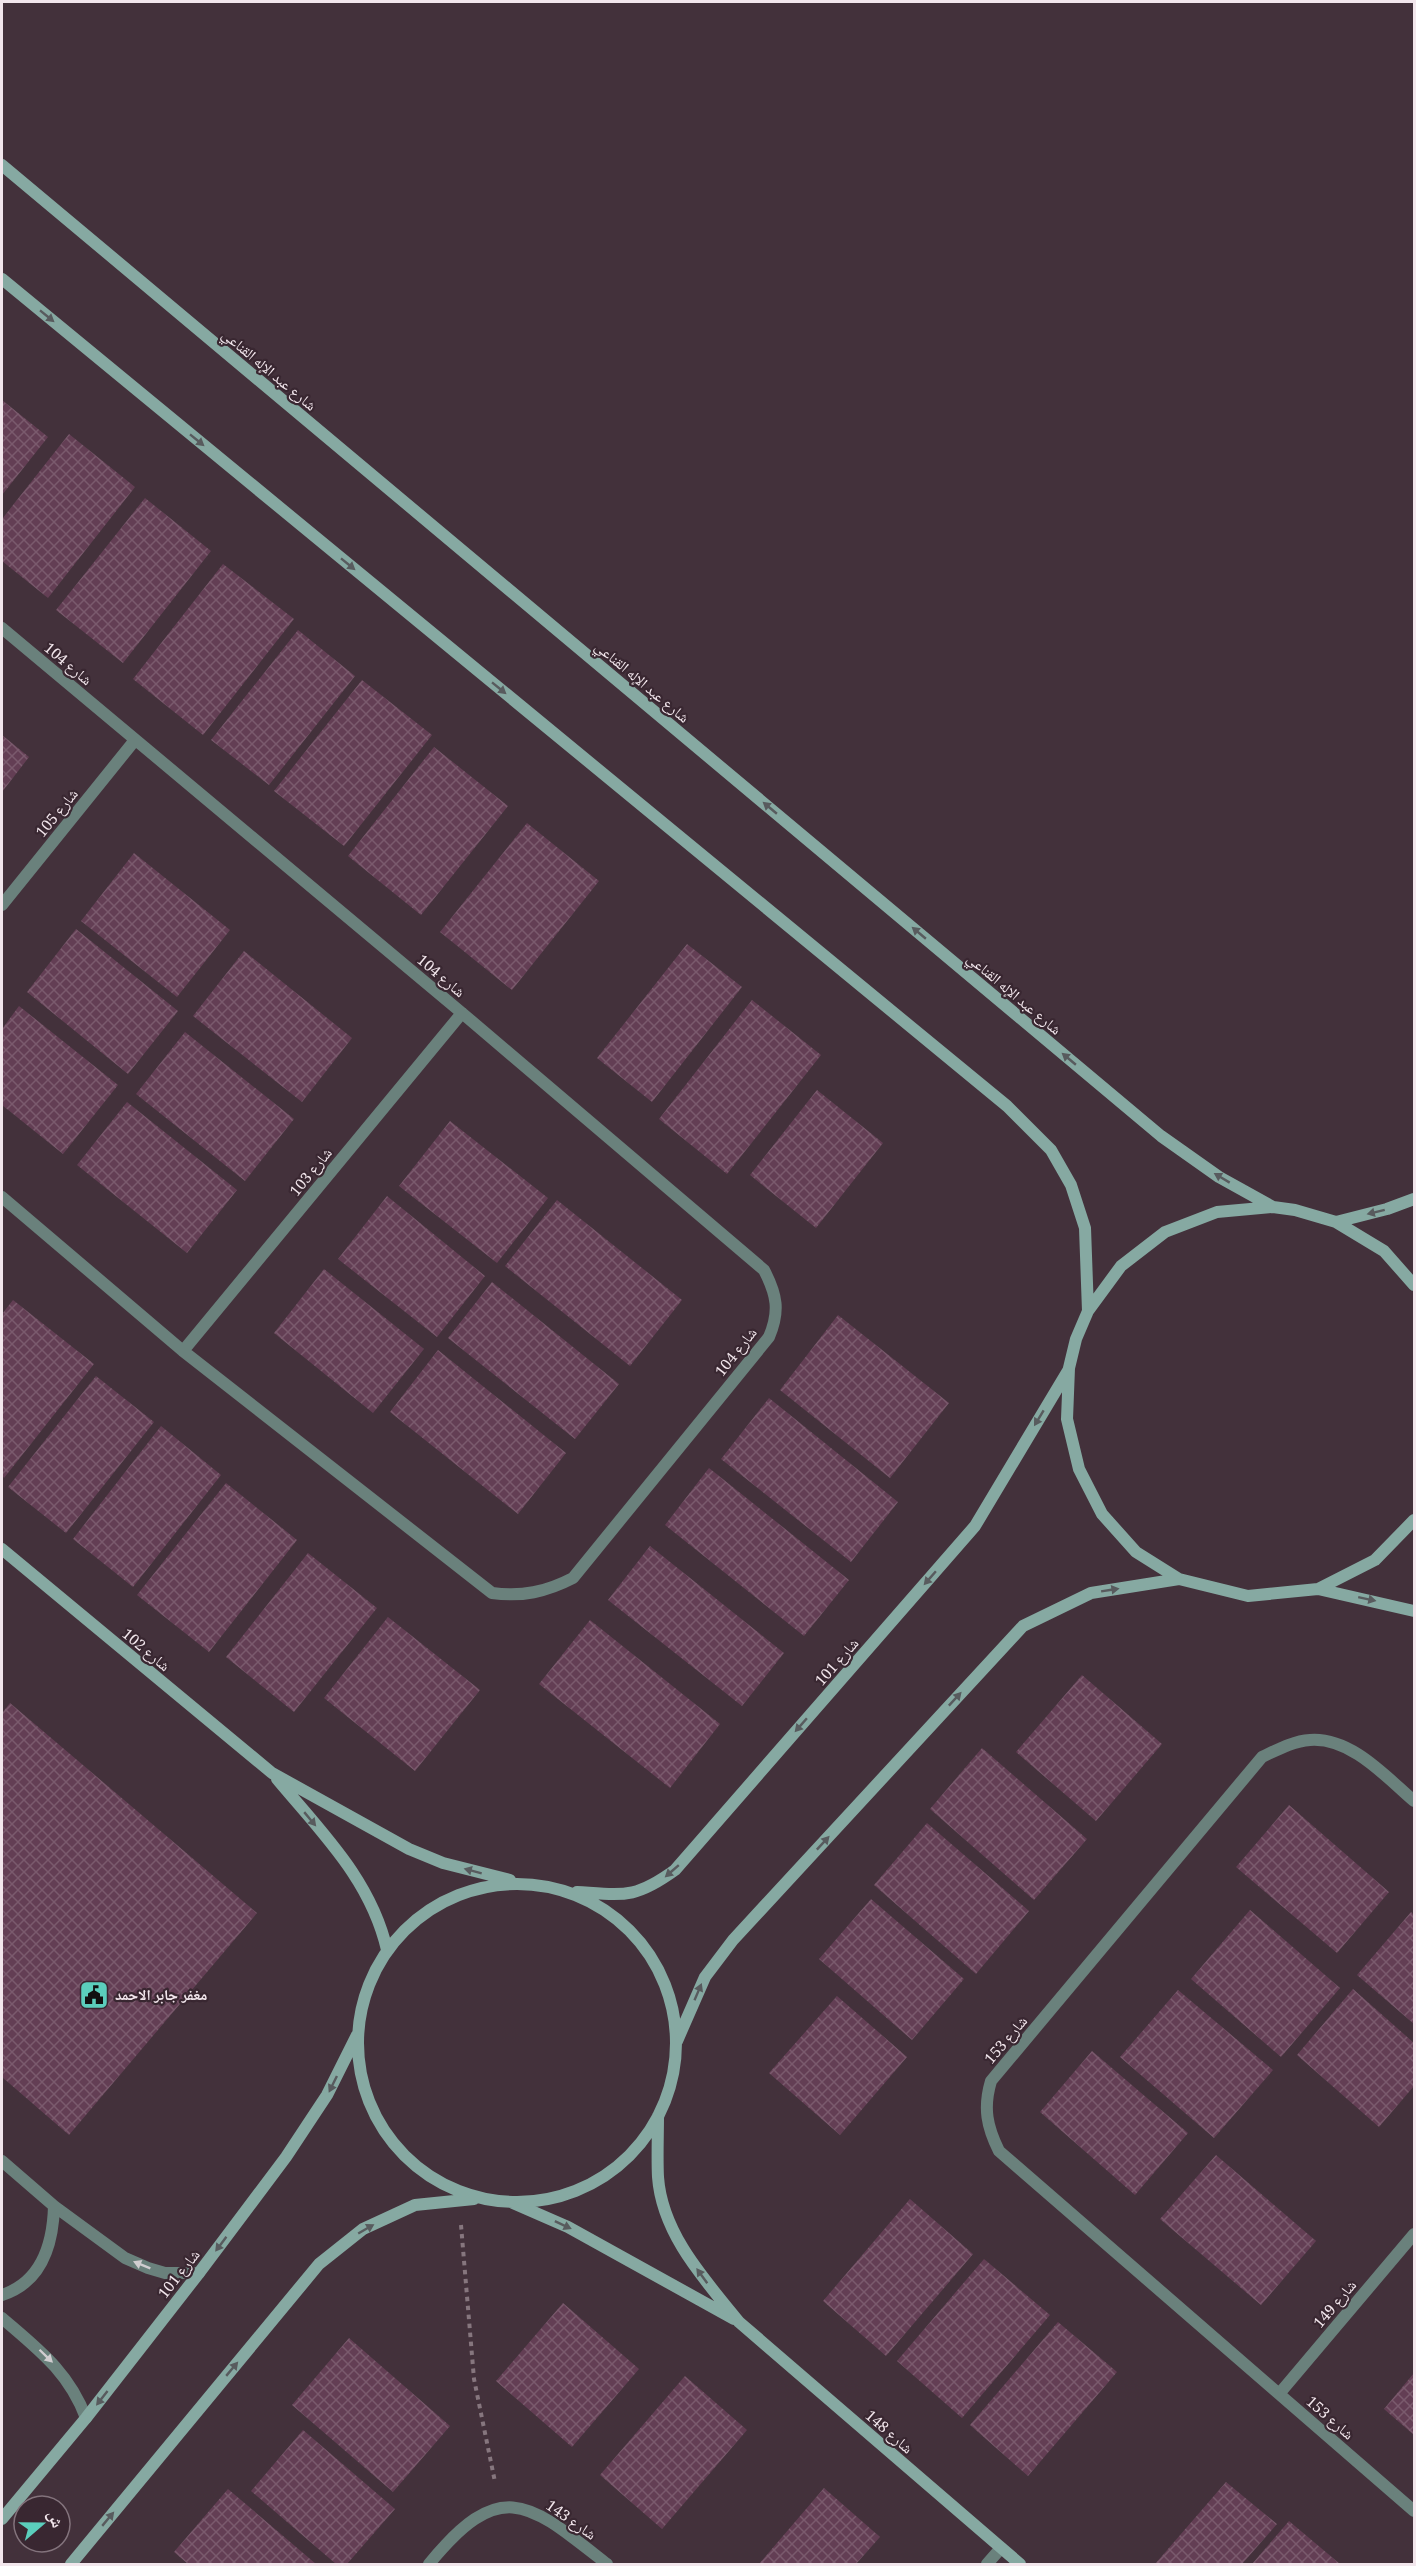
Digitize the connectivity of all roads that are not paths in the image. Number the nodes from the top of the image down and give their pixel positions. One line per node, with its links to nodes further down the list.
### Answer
1 (2, 165): 9 (street, شارع عبد الإله القناعي, one-way to 1)
2 (2, 279): 12 (street, one-way to 12)
3 (2, 628): 4 (street, شارع 104)
4 (135, 740): 5 (street, شارع 105); 6 (street, شارع 104)
5 (2, 905)
6 (462, 1013): 13 (street, شارع 103); 13 (street, شارع 104)
7 (2, 1197): 13 (street, شارع 104)
8 (1414, 1199): 10 (street, one-way to 10)
9 (1273, 1207): 10 (street); 12 (street)
10 (1336, 1222): 11 (street)
11 (1414, 1285)
12 (1088, 1311): 14 (street)
13 (183, 1351)
14 (1069, 1368): 17 (street); 23 (street, شارع 101, one-way to 23)
15 (1414, 1520): 18 (street)
16 (2, 1550): 20 (street, شارع 102)
17 (1179, 1579): 18 (street); 26 (street, one-way to 17)
18 (1318, 1589): 19 (street, one-way to 19)
19 (1414, 1611)
20 (272, 1773): 22 (street, شارع 102, one-way to 20); 24 (street, شارع 102, one-way to 24)
21 (1414, 1801): 37 (street, شارع 153)
22 (531, 1884): 23 (street); 24 (street)
23 (567, 1892): 26 (street)
24 (387, 1950): 25 (street)
25 (358, 2031): 29 (street); 33 (street, شارع 101, one-way to 33)
26 (675, 2045): 27 (street)
27 (658, 2115): 30 (street); 36 (street, شارع 148, one-way to 27)
28 (2, 2161): 31 (street)
29 (488, 2199): 30 (street); 42 (street, one-way to 29)
30 (509, 2202): 36 (street, شارع 148, one-way to 36)
31 (54, 2206): 33 (street, one-way to 31); 34 (street)
32 (1414, 2234): 37 (street, شارع 149)
33 (199, 2273): 38 (street, شارع 101, one-way to 38)
34 (2, 2295)
35 (2, 2318): 38 (street, one-way to 38)
36 (739, 2322): 41 (street, شارع 148)
37 (1279, 2394): 39 (street, شارع 153)
38 (86, 2418): 40 (street, شارع 101)
39 (1414, 2511)
40 (2, 2519)
41 (1001, 2548): 45 (street); 46 (street, شارع 148)
42 (71, 2565)
43 (429, 2565): 44 (street, شارع 143)
44 (607, 2565)
45 (987, 2565)
46 (1020, 2565)

